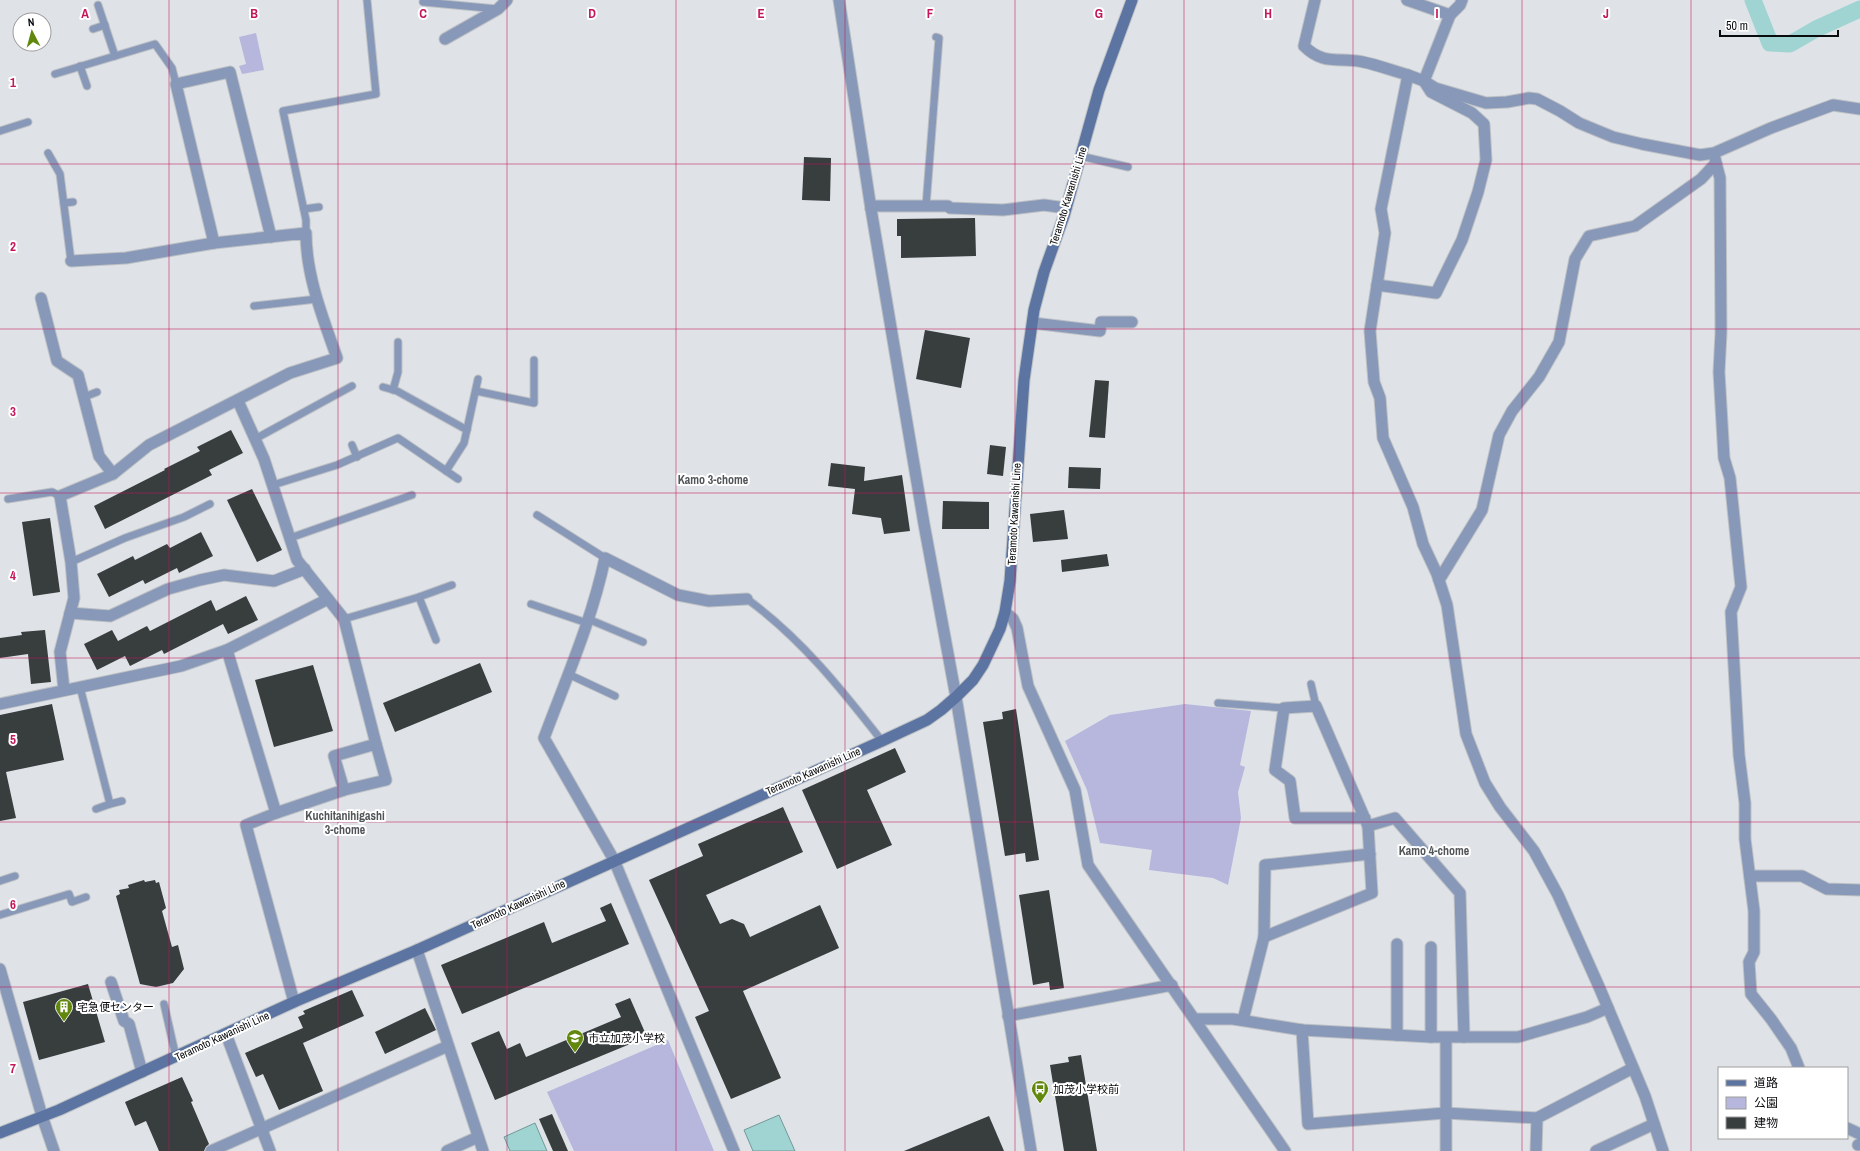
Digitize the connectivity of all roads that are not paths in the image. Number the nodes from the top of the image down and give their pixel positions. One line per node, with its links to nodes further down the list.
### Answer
1 (367, 0): 37 (lane)
2 (507, 0): 10 (street)
3 (839, 0): 38 (street)
4 (1132, 0): 29 (main road, Teramoto Kawanishi Line)
5 (1315, 0): 19 (street)
6 (1407, 0): 11 (street)
7 (1462, 0): 11 (street)
8 (423, 2): 10 (lane)
9 (98, 5): 12 (lane)
10 (498, 9): 15 (street)
11 (1450, 16): 20 (street)
12 (105, 25): 13 (lane); 16 (lane)
13 (93, 29)
14 (939, 38): 23 (lane)
15 (445, 39)
16 (115, 56): 17 (lane); 21 (lane)
17 (80, 66): 18 (lane); 22 (lane)
18 (54, 74)
19 (1408, 75): 20 (street); 43 (street)
20 (1424, 81): 30 (street); 43 (street)
21 (176, 84): 40 (street); 41 (street)
22 (87, 86)
23 (935, 91): 24 (lane); 34 (lane)
24 (943, 91)
25 (1860, 109): 30 (street)
26 (28, 122): 27 (lane)
27 (0, 129)
28 (48, 153): 33 (lane)
29 (1080, 156): 31 (lane); 36 (main road, Teramoto Kawanishi Line)
30 (1715, 158): 76 (street); 110 (street)
31 (1128, 167)
32 (72, 202): 33 (lane)
33 (64, 203): 42 (lane)
34 (926, 206): 36 (street); 38 (street)
35 (319, 207): 37 (lane)
36 (1066, 208): 48 (main road, Teramoto Kawanishi Line)
37 (304, 209): 39 (lane)
38 (871, 209): 94 (street)
39 (306, 233): 40 (street); 45 (street)
40 (271, 237): 41 (street)
41 (214, 243): 42 (street)
42 (71, 261)
43 (1377, 285): 76 (street)
44 (41, 298): 57 (street)
45 (316, 299): 46 (lane); 58 (street)
46 (254, 306)
47 (1132, 322): 48 (street)
48 (1032, 323): 82 (main road, Teramoto Kawanishi Line)
49 (398, 342): 54 (lane)
50 (534, 360): 55 (lane)
51 (478, 380): 55 (lane)
52 (352, 386): 60 (lane)
53 (382, 387): 54 (lane)
54 (393, 390): 59 (lane)
55 (476, 390): 59 (lane)
56 (97, 392): 57 (lane)
57 (84, 397): 64 (street)
58 (238, 401): 60 (street); 64 (street)
59 (467, 430): 63 (lane)
60 (255, 439): 66 (street)
61 (352, 445): 62 (lane)
62 (357, 456): 63 (lane); 66 (lane)
63 (446, 471): 65 (lane)
64 (113, 474): 68 (street)
65 (458, 479)
66 (273, 485): 72 (street)
67 (412, 495): 72 (lane)
68 (60, 496): 69 (lane); 74 (street)
69 (8, 499)
70 (210, 504): 74 (lane)
71 (537, 515): 73 (lane)
72 (290, 538): 75 (street)
73 (605, 558): 80 (street); 85 (street)
74 (71, 562): 83 (street)
75 (305, 570): 79 (street); 83 (street)
76 (1439, 580): 124 (street)
77 (452, 585): 78 (lane)
78 (419, 597): 84 (lane); 86 (lane)
79 (328, 599): 84 (street); 88 (street)
80 (747, 599): 99 (lane)
81 (531, 604): 85 (lane)
82 (1005, 612): 94 (main road, Teramoto Kawanishi Line); 121 (street)
83 (70, 613): 92 (street)
84 (344, 619): 100 (street)
85 (587, 621): 87 (lane); 89 (street)
86 (436, 640)
87 (643, 642)
88 (227, 650): 91 (street); 105 (street)
89 (568, 674): 93 (lane); 108 (street)
90 (1310, 684): 97 (lane)
91 (80, 687): 92 (street); 103 (lane)
92 (64, 690): 96 (street)
93 (615, 696)
94 (956, 697): 99 (main road, Teramoto Kawanishi Line); 125 (street)
95 (1218, 703): 98 (lane)
96 (0, 704)
97 (1316, 706): 98 (street); 106 (street)
98 (1284, 708): 106 (street)
99 (882, 741): 108 (main road, Teramoto Kawanishi Line)
100 (376, 744): 101 (street); 101 (street)
101 (344, 790): 105 (street)
102 (122, 801): 103 (lane)
103 (110, 804): 104 (lane)
104 (96, 809)
105 (276, 813): 122 (street)
106 (1366, 822): 107 (street); 132 (street)
107 (1370, 854): 115 (street); 115 (street)
108 (614, 860): 118 (main road, Teramoto Kawanishi Line); 156 (street)
109 (15, 876): 111 (lane)
110 (1750, 876): 112 (street); 136 (street)
111 (0, 881)
112 (1860, 890)
113 (86, 897): 114 (lane)
114 (0, 915)
115 (1264, 937): 127 (street)
116 (1397, 944): 130 (street)
117 (1431, 947): 131 (street)
118 (417, 950): 122 (main road, Teramoto Kawanishi Line); 134 (street)
119 (0, 968): 140 (street)
120 (111, 982): 138 (street)
121 (1172, 985): 125 (street); 126 (street)
122 (294, 1002): 129 (main road, Teramoto Kawanishi Line)
123 (164, 1004): 135 (lane)
124 (1608, 1008): 132 (street); 137 (street)
125 (1008, 1016): 157 (street)
126 (1196, 1019): 127 (street); 158 (street)
127 (1243, 1020): 128 (street)
128 (1302, 1030): 130 (street); 139 (street)
129 (226, 1034): 135 (main road, Teramoto Kawanishi Line); 143 (street)
130 (1397, 1035): 131 (street)
131 (1431, 1037): 133 (street)
132 (1464, 1037): 133 (street)
133 (1446, 1038): 139 (street)
134 (448, 1046): 143 (street); 148 (street)
135 (176, 1057): 138 (main road, Teramoto Kawanishi Line)
136 (1799, 1067)
137 (1633, 1068): 141 (street); 142 (street)
138 (142, 1072): 140 (main road, Teramoto Kawanishi Line)
139 (1445, 1113): 141 (street); 159 (street)
140 (42, 1116): 145 (main road, Teramoto Kawanishi Line); 147 (street)
141 (1537, 1118): 160 (street)
142 (1654, 1124): 161 (street); 162 (street)
143 (261, 1128): 152 (street); 153 (street)
144 (1848, 1128): 146 (street)
145 (0, 1133)
146 (1860, 1134)
147 (49, 1136): 149 (street); 150 (street); 151 (street)
148 (478, 1137): 154 (street); 155 (street)
149 (48, 1151)
150 (54, 1151)
151 (59, 1151)
152 (211, 1151)
153 (270, 1151)
154 (447, 1151)
155 (483, 1151)
156 (734, 1151)
157 (1031, 1151)
158 (1285, 1151)
159 (1446, 1151)
160 (1536, 1151)
161 (1596, 1151)
162 (1663, 1151)

